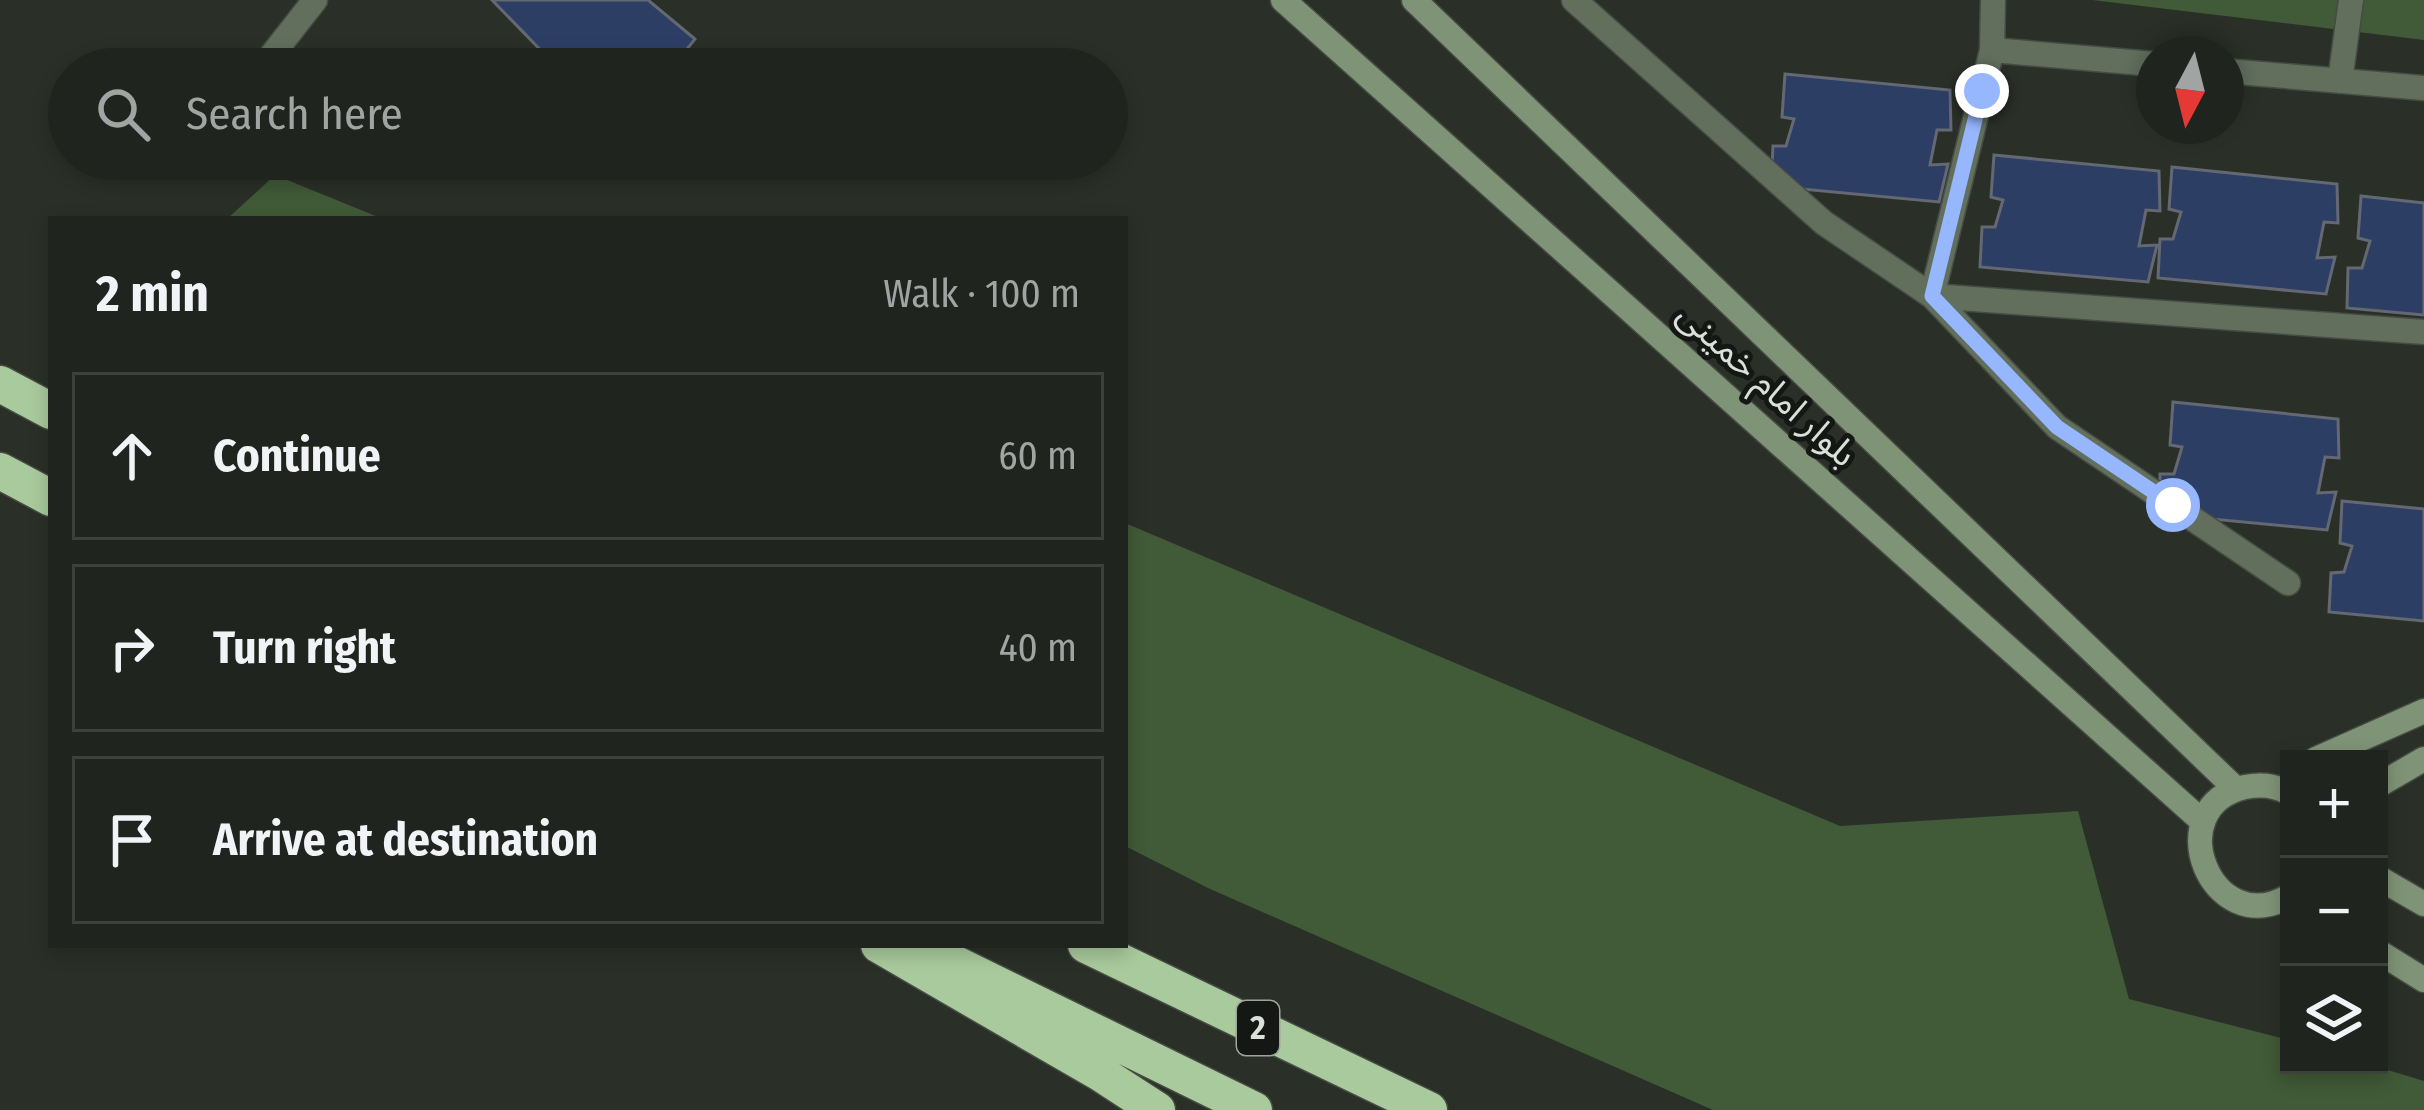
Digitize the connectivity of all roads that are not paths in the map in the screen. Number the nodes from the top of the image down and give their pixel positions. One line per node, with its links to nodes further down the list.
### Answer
1 (315, 0): 7 (street)
2 (1283, 0): 27 (main road, بلوار امام خمینی)
3 (1414, 0): 25 (main road, بلوار امام خمینی)
4 (1574, 0): 13 (street)
5 (1993, 0): 8 (street)
6 (2351, 0): 11 (street)
7 (277, 48)
8 (1992, 50): 9 (street); 13 (street)
9 (2136, 62)
10 (2244, 72): 11 (street)
11 (2340, 80): 12 (street)
12 (2424, 88)
13 (1932, 296): 14 (street); 19 (street)
14 (2424, 332)
15 (0, 384): 16 (highway)
16 (48, 409)
17 (0, 471): 18 (highway)
18 (48, 496)
19 (2288, 583)
20 (2424, 711): 21 (main road)
21 (2336, 750)
22 (2424, 759): 24 (main road)
23 (2280, 775): 25 (main road)
24 (2388, 780)
25 (2248, 787): 26 (main road); 27 (main road)
26 (2280, 789)
27 (2203, 822): 29 (main road)
28 (2388, 883): 30 (main road)
29 (2280, 901)
30 (2424, 904)
31 (884, 948): 36 (highway)
32 (923, 948): 37 (highway, 2)
33 (1092, 948): 38 (highway, 2)
34 (2388, 958): 35 (main road)
35 (2424, 980)
36 (1157, 1110)
37 (1254, 1110)
38 (1429, 1110)

